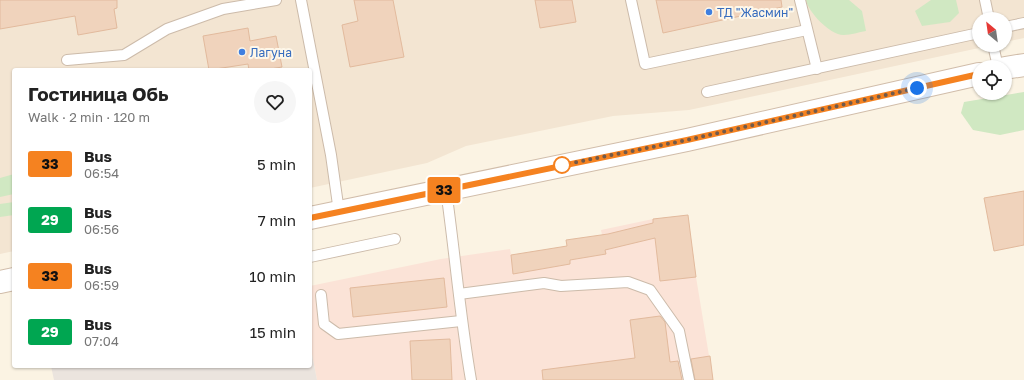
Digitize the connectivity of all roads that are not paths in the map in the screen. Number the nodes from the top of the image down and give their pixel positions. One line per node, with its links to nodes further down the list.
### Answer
1 (276, 0): 11 (lane)
2 (301, 0): 18 (lane)
3 (631, 0): 9 (lane)
4 (800, 0): 9 (lane)
5 (985, 0): 6 (lane)
6 (988, 12)
7 (1024, 23): 8 (lane)
8 (1012, 26)
9 (807, 30): 14 (lane)
10 (972, 35): 14 (lane)
11 (67, 60)
12 (1024, 65): 13 (main road)
13 (1012, 67)
14 (817, 69): 16 (lane)
15 (972, 76): 17 (main road)
16 (708, 92)
17 (446, 190): 18 (main road); 24 (lane)
18 (339, 212): 19 (main road)
19 (312, 218)
20 (396, 239): 21 (lane)
21 (312, 257)
22 (12, 279): 23 (main road)
23 (0, 282)
24 (459, 294): 26 (lane); 28 (lane)
25 (321, 295): 26 (lane)
26 (461, 321): 27 (lane)
27 (471, 380)
28 (689, 380)

